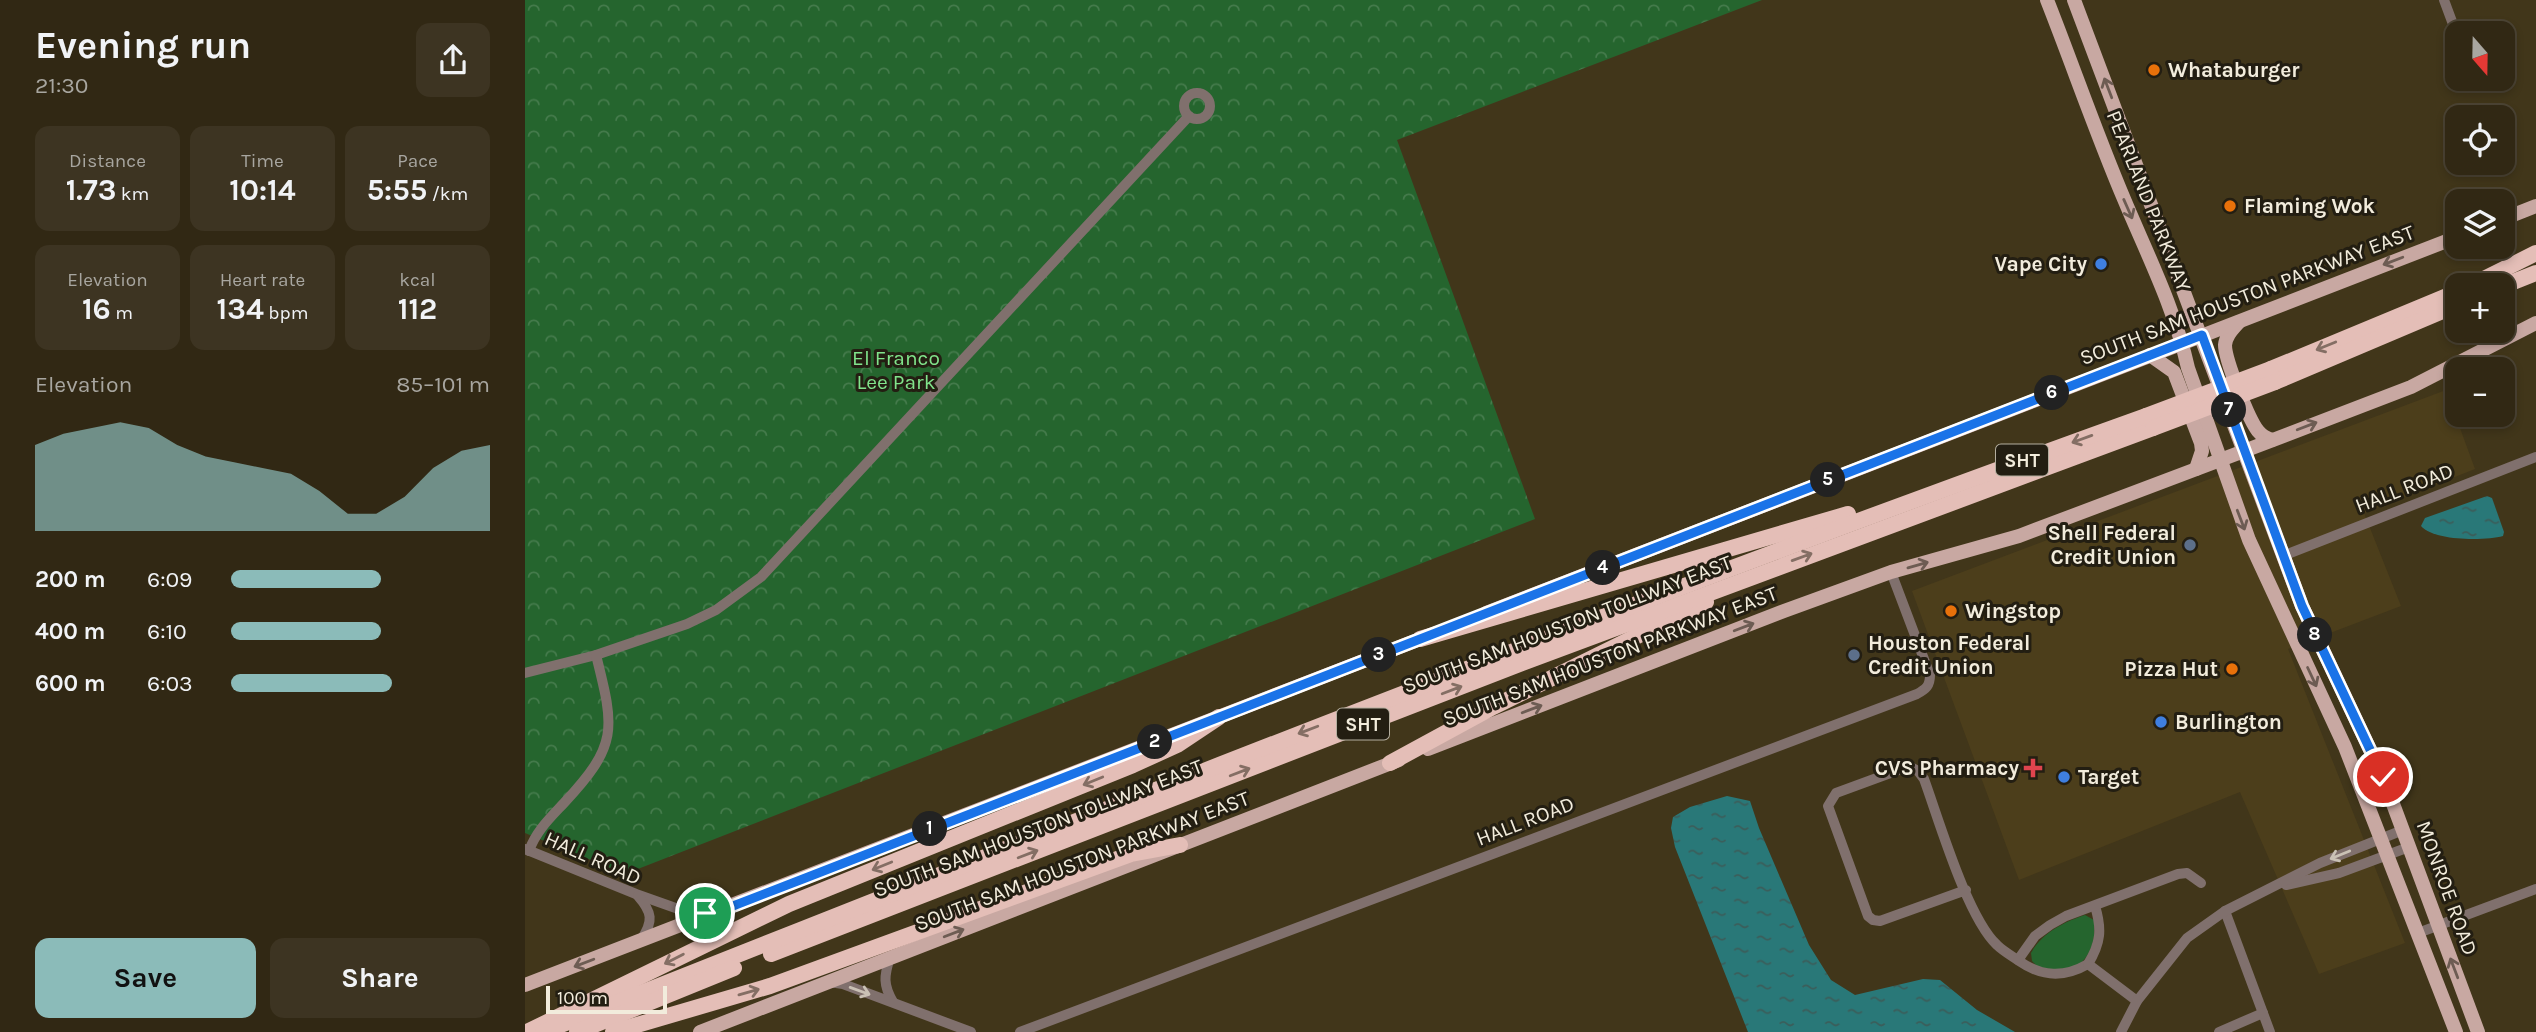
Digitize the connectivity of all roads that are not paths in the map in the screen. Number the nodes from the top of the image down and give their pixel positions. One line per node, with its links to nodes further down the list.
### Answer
1 (2047, 0): 7 (main road, PEARLAND PARKWAY)
2 (2074, 0): 6 (main road, PEARLAND PARKWAY, one-way to 2)
3 (2444, 0): 4 (street)
4 (2452, 21)
5 (1189, 116): 40 (street)
6 (2127, 138): 7 (main road); 23 (main road, PEARLAND PARKWAY)
7 (2104, 147): 24 (main road, PEARLAND PARKWAY, one-way to 24)
8 (2536, 206): 9 (main road)
9 (2515, 214)
10 (2445, 242): 21 (main road, SOUTH SAM HOUSTON PARKWAY EAST, one-way to 21)
11 (2536, 253): 14 (highway)
12 (2536, 260): 15 (highway)
13 (2536, 272): 17 (highway)
14 (2497, 273)
15 (2503, 273)
16 (2536, 280): 18 (highway)
17 (2515, 282)
18 (2515, 285)
19 (2445, 297): 26 (highway, SOUTH SAM HOUSTON TOLLWAY EAST / SHT, one-way to 26)
20 (2445, 310): 26 (highway, SOUTH SAM HOUSTON TOLLWAY EAST / SHT)
21 (2240, 321): 23 (main road, SOUTH SAM HOUSTON PARKWAY EAST); 28 (main road)
22 (2536, 323): 28 (main road, SOUTH SAM HOUSTON PARKWAY EAST, one-way to 22)
23 (2202, 335): 24 (main road, SOUTH SAM HOUSTON PARKWAY EAST); 29 (main road, PEARLAND PARKWAY)
24 (2182, 343): 25 (main road, SOUTH SAM HOUSTON PARKWAY EAST); 31 (main road, PEARLAND PARKWAY)
25 (2150, 355): 32 (main road); 39 (main road, SOUTH SAM HOUSTON PARKWAY EAST)
26 (2273, 375): 27 (highway, SOUTH SAM HOUSTON TOLLWAY EAST / SHT, bridge)
27 (2149, 422): 33 (highway, SOUTH SAM HOUSTON TOLLWAY EAST / SHT, one-way to 33); 35 (highway, SOUTH SAM HOUSTON TOLLWAY EAST / SHT, one-way to 27)
28 (2272, 440): 29 (main road, SOUTH SAM HOUSTON PARKWAY EAST)
29 (2244, 451): 31 (main road, SOUTH SAM HOUSTON PARKWAY EAST); 34 (main road, MONROE ROAD)
30 (2536, 457): 34 (street, HALL ROAD)
31 (2220, 459): 32 (main road, SOUTH SAM HOUSTON PARKWAY EAST); 38 (main road, MONROE ROAD, one-way to 38)
32 (2196, 469): 36 (main road, SOUTH SAM HOUSTON PARKWAY EAST, one-way to 32)
33 (1898, 505): 39 (highway); 72 (highway, SOUTH SAM HOUSTON TOLLWAY EAST / SHT, one-way to 72)
34 (2285, 555): 37 (main road, MONROE ROAD)
35 (1774, 568): 45 (highway); 73 (highway, SOUTH SAM HOUSTON TOLLWAY EAST / SHT, one-way to 35)
36 (1891, 572): 45 (main road, SOUTH SAM HOUSTON PARKWAY EAST, one-way to 36); 77 (street, HALL ROAD)
37 (2302, 606): 38 (main road); 43 (main road, MONROE ROAD)
38 (2283, 615): 44 (main road, MONROE ROAD, one-way to 44)
39 (1420, 639): 42 (main road, SOUTH SAM HOUSTON PARKWAY EAST)
40 (596, 655): 41 (street); 50 (street)
41 (525, 673)
42 (1219, 717): 58 (main road, SOUTH SAM HOUSTON PARKWAY EAST); 71 (highway, one-way to 71)
43 (2366, 738): 44 (main road); 46 (main road, MONROE ROAD)
44 (2345, 747): 47 (main road, MONROE ROAD)
45 (1390, 763): 48 (main road, SOUTH SAM HOUSTON PARKWAY EAST)
46 (2403, 830): 47 (street); 49 (main road, MONROE ROAD)
47 (2380, 839): 51 (main road, MONROE ROAD); 53 (street, one-way to 53)
48 (1180, 845): 63 (main road, SOUTH SAM HOUSTON PARKWAY EAST, one-way to 48); 74 (highway, one-way to 48)
49 (2409, 846): 51 (street); 60 (main road, MONROE ROAD)
50 (527, 850): 56 (street, HALL ROAD)
51 (2387, 855): 53 (street); 61 (main road, MONROE ROAD)
52 (2201, 883): 57 (street)
53 (2276, 886): 59 (street)
54 (2536, 889): 60 (street)
55 (1966, 890): 55 (street); 64 (street)
56 (636, 894): 58 (street); 62 (street, HALL ROAD)
57 (2095, 906): 64 (street); 65 (street)
58 (720, 911): 62 (main road, SOUTH SAM HOUSTON PARKWAY EAST)
59 (2225, 911): 68 (street); 70 (street)
60 (2438, 926): 61 (street); 82 (main road, MONROE ROAD, one-way to 60)
61 (2419, 933): 81 (main road, MONROE ROAD)
62 (640, 941): 67 (main road, SOUTH SAM HOUSTON PARKWAY EAST, one-way to 67)
63 (890, 957): 66 (main road, SOUTH SAM HOUSTON PARKWAY EAST); 69 (street)
64 (2018, 960): 65 (street)
65 (2088, 964): 68 (street)
66 (827, 982): 69 (street, one-way to 69); 75 (main road, SOUTH SAM HOUSTON PARKWAY EAST)
67 (525, 985)
68 (2137, 1001): 78 (street)
69 (893, 1002): 76 (street)
70 (2263, 1013): 79 (street); 80 (street)
71 (527, 1032)
72 (543, 1032)
73 (577, 1032)
74 (613, 1032)
75 (700, 1032)
76 (968, 1032)
77 (1020, 1032)
78 (2121, 1032)
79 (2219, 1032)
80 (2270, 1032)
81 (2456, 1032)
82 (2478, 1032)

